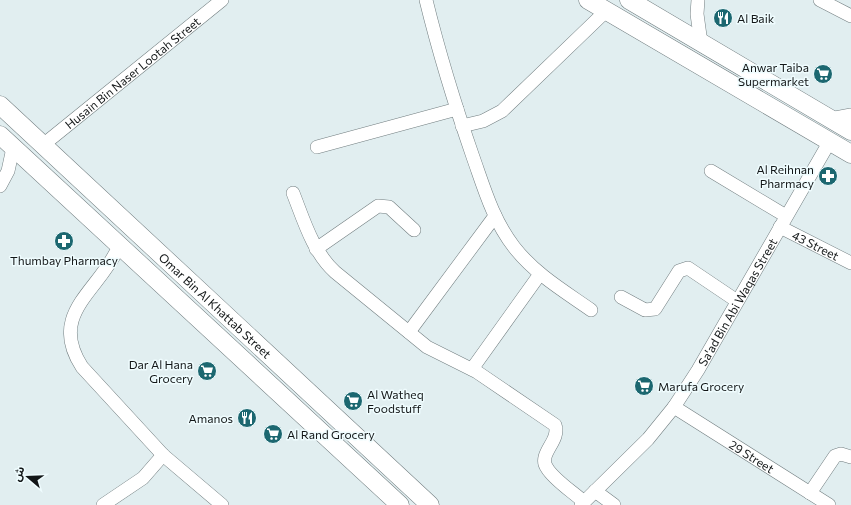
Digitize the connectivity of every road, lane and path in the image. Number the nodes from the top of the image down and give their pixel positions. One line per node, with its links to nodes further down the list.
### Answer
1 (222, 0): 18 (street, Husain Bin Naser Lootah Street)
2 (426, 0): 11 (street)
3 (588, 0): 7 (street)
4 (629, 0): 9 (street)
5 (698, 0): 9 (street)
6 (820, 0): 8 (street)
7 (606, 11): 14 (street); 17 (street)
8 (851, 16)
9 (701, 43): 13 (street)
10 (0, 105): 18 (street, Omar Bin Al Khattab Street)
11 (457, 109): 14 (street); 19 (street)
12 (851, 115): 13 (street)
13 (830, 119): 15 (street)
14 (462, 126): 26 (street)
15 (851, 131)
16 (0, 135): 20 (street, Omar Bin Al Khattab Street)
17 (830, 141): 21 (street); 28 (street, Sa'ad Bin Abi Waqas Street)
18 (43, 145): 25 (street, Omar Bin Al Khattab Street)
19 (317, 147)
20 (13, 148): 23 (street); 27 (street, Omar Bin Al Khattab Street)
21 (851, 154)
22 (711, 171): 28 (street, 43 Street)
23 (0, 186)
24 (293, 193): 31 (street)
25 (107, 204): 27 (street); 48 (street, Omar Bin Al Khattab Street)
26 (494, 216): 33 (street); 37 (street)
27 (92, 221): 30 (street, Omar Bin Al Khattab Street)
28 (783, 222): 32 (street, 43 Street); 35 (street, Sa'ad Bin Abi Waqas Street)
29 (414, 230): 31 (street)
30 (118, 246): 40 (street); 47 (street, Omar Bin Al Khattab Street)
31 (316, 249): 37 (street)
32 (851, 264)
33 (540, 274): 36 (street); 38 (street)
34 (621, 297): 35 (street)
35 (737, 302): 39 (street, Sa'ad Bin Abi Waqas Street)
36 (591, 310)
37 (409, 332): 38 (street)
38 (472, 369): 44 (street)
39 (674, 407): 42 (street, Sa'ad Bin Abi Waqas Street); 43 (street, 29 Street)
40 (163, 454): 45 (street); 46 (street)
41 (851, 456): 43 (street)
42 (595, 491): 44 (street, Sa'ad Bin Abi Waqas Street); 49 (street)
43 (810, 493): 50 (street, 29 Street)
44 (582, 503)
45 (103, 505)
46 (222, 505)
47 (400, 505)
48 (430, 505)
49 (614, 505)
50 (829, 505)

